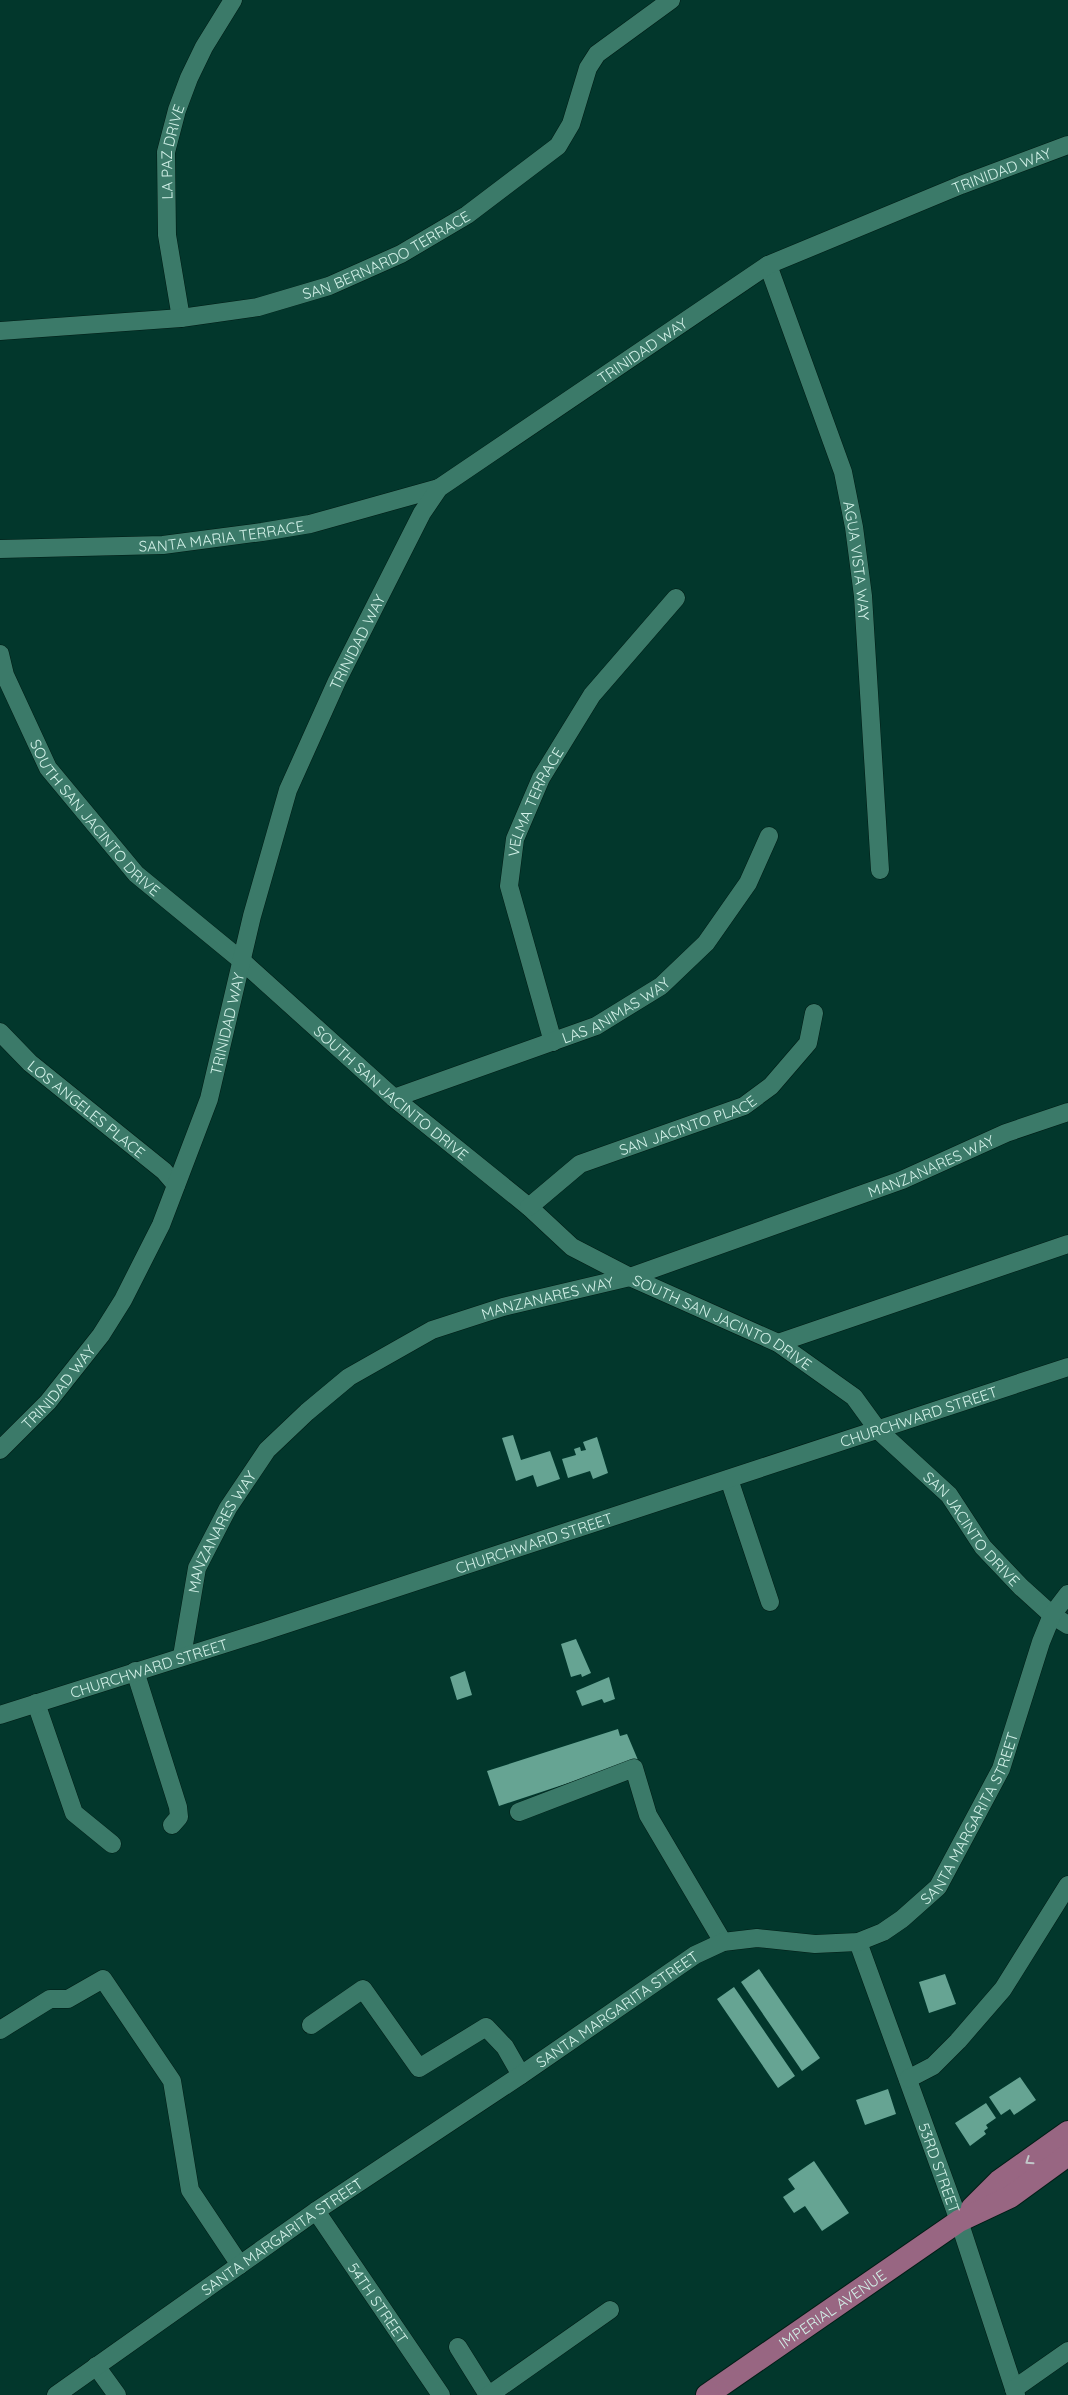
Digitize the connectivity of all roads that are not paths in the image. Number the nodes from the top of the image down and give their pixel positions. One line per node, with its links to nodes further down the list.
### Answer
1 (232, 0): 5 (street, LA PAZ DRIVE)
2 (671, 0): 5 (street, SAN BERNARDO TERRACE)
3 (1068, 145): 4 (street, TRINIDAD WAY)
4 (768, 264): 7 (street, TRINIDAD WAY); 12 (street, AGUA VISTA WAY)
5 (181, 318): 6 (street, SAN BERNARDO TERRACE)
6 (0, 331)
7 (439, 488): 8 (street, SANTA MARIA TERRACE); 13 (street, TRINIDAD WAY)
8 (0, 549)
9 (676, 598): 16 (street, VELMA TERRACE)
10 (0, 654): 13 (street, SOUTH SAN JACINTO DRIVE)
11 (769, 836): 16 (street, LAS ANIMAS WAY)
12 (880, 870)
13 (242, 962): 17 (street, SOUTH SAN JACINTO DRIVE); 19 (street, TRINIDAD WAY)
14 (814, 1013): 20 (street, SAN JACINTO PLACE)
15 (0, 1032): 19 (street, LOS ANGELES PLACE)
16 (553, 1042): 17 (street, LAS ANIMAS WAY)
17 (394, 1098): 20 (street, SOUTH SAN JACINTO DRIVE)
18 (1068, 1112): 22 (street, MANZANARES WAY)
19 (176, 1185): 26 (street, TRINIDAD WAY)
20 (529, 1207): 22 (street, SOUTH SAN JACINTO DRIVE)
21 (1068, 1244): 23 (street)
22 (630, 1277): 23 (street, SOUTH SAN JACINTO DRIVE); 32 (street, MANZANARES WAY)
23 (778, 1344): 25 (street, SOUTH SAN JACINTO DRIVE)
24 (1068, 1367): 25 (street, CHURCHWARD STREET)
25 (878, 1430): 27 (street, CHURCHWARD STREET); 30 (street, SAN JACINTO DRIVE)
26 (0, 1450)
27 (728, 1479): 29 (street); 32 (street, CHURCHWARD STREET)
28 (1068, 1594): 30 (street, SANTA MARGARITA STREET)
29 (770, 1602)
30 (1052, 1615): 31 (street, SAN JACINTO DRIVE); 41 (street, SANTA MARGARITA STREET)
31 (1068, 1626)
32 (182, 1656): 33 (street, CHURCHWARD STREET)
33 (135, 1671): 34 (street, CHURCHWARD STREET); 37 (street)
34 (36, 1703): 35 (street, CHURCHWARD STREET); 38 (street)
35 (0, 1715)
36 (518, 1812): 40 (street)
37 (172, 1824)
38 (112, 1844)
39 (1068, 1885): 45 (street)
40 (723, 1942): 41 (street, SANTA MARGARITA STREET); 44 (street, SANTA MARGARITA STREET)
41 (858, 1942): 45 (street, 53RD STREET)
42 (311, 2025): 44 (street)
43 (0, 2030): 50 (street)
44 (521, 2075): 48 (street, SANTA MARGARITA STREET)
45 (908, 2079): 49 (street, 53RD STREET)
46 (1068, 2132): 49 (main road, IMPERIAL AVENUE, one-way to 49)
47 (1068, 2154): 49 (main road, IMPERIAL AVENUE)
48 (316, 2211): 50 (street, SANTA MARGARITA STREET); 58 (street, 54TH STREET)
49 (959, 2221): 55 (street, 53RD STREET); 60 (main road, IMPERIAL AVENUE)
50 (240, 2265): 54 (street, SANTA MARGARITA STREET)
51 (610, 2310): 59 (street)
52 (458, 2347): 59 (street)
53 (1068, 2351): 55 (street)
54 (96, 2366): 56 (street, SANTA MARGARITA STREET); 57 (street)
55 (1015, 2392)
56 (56, 2395)
57 (116, 2395)
58 (441, 2395)
59 (489, 2395)
60 (707, 2395)

